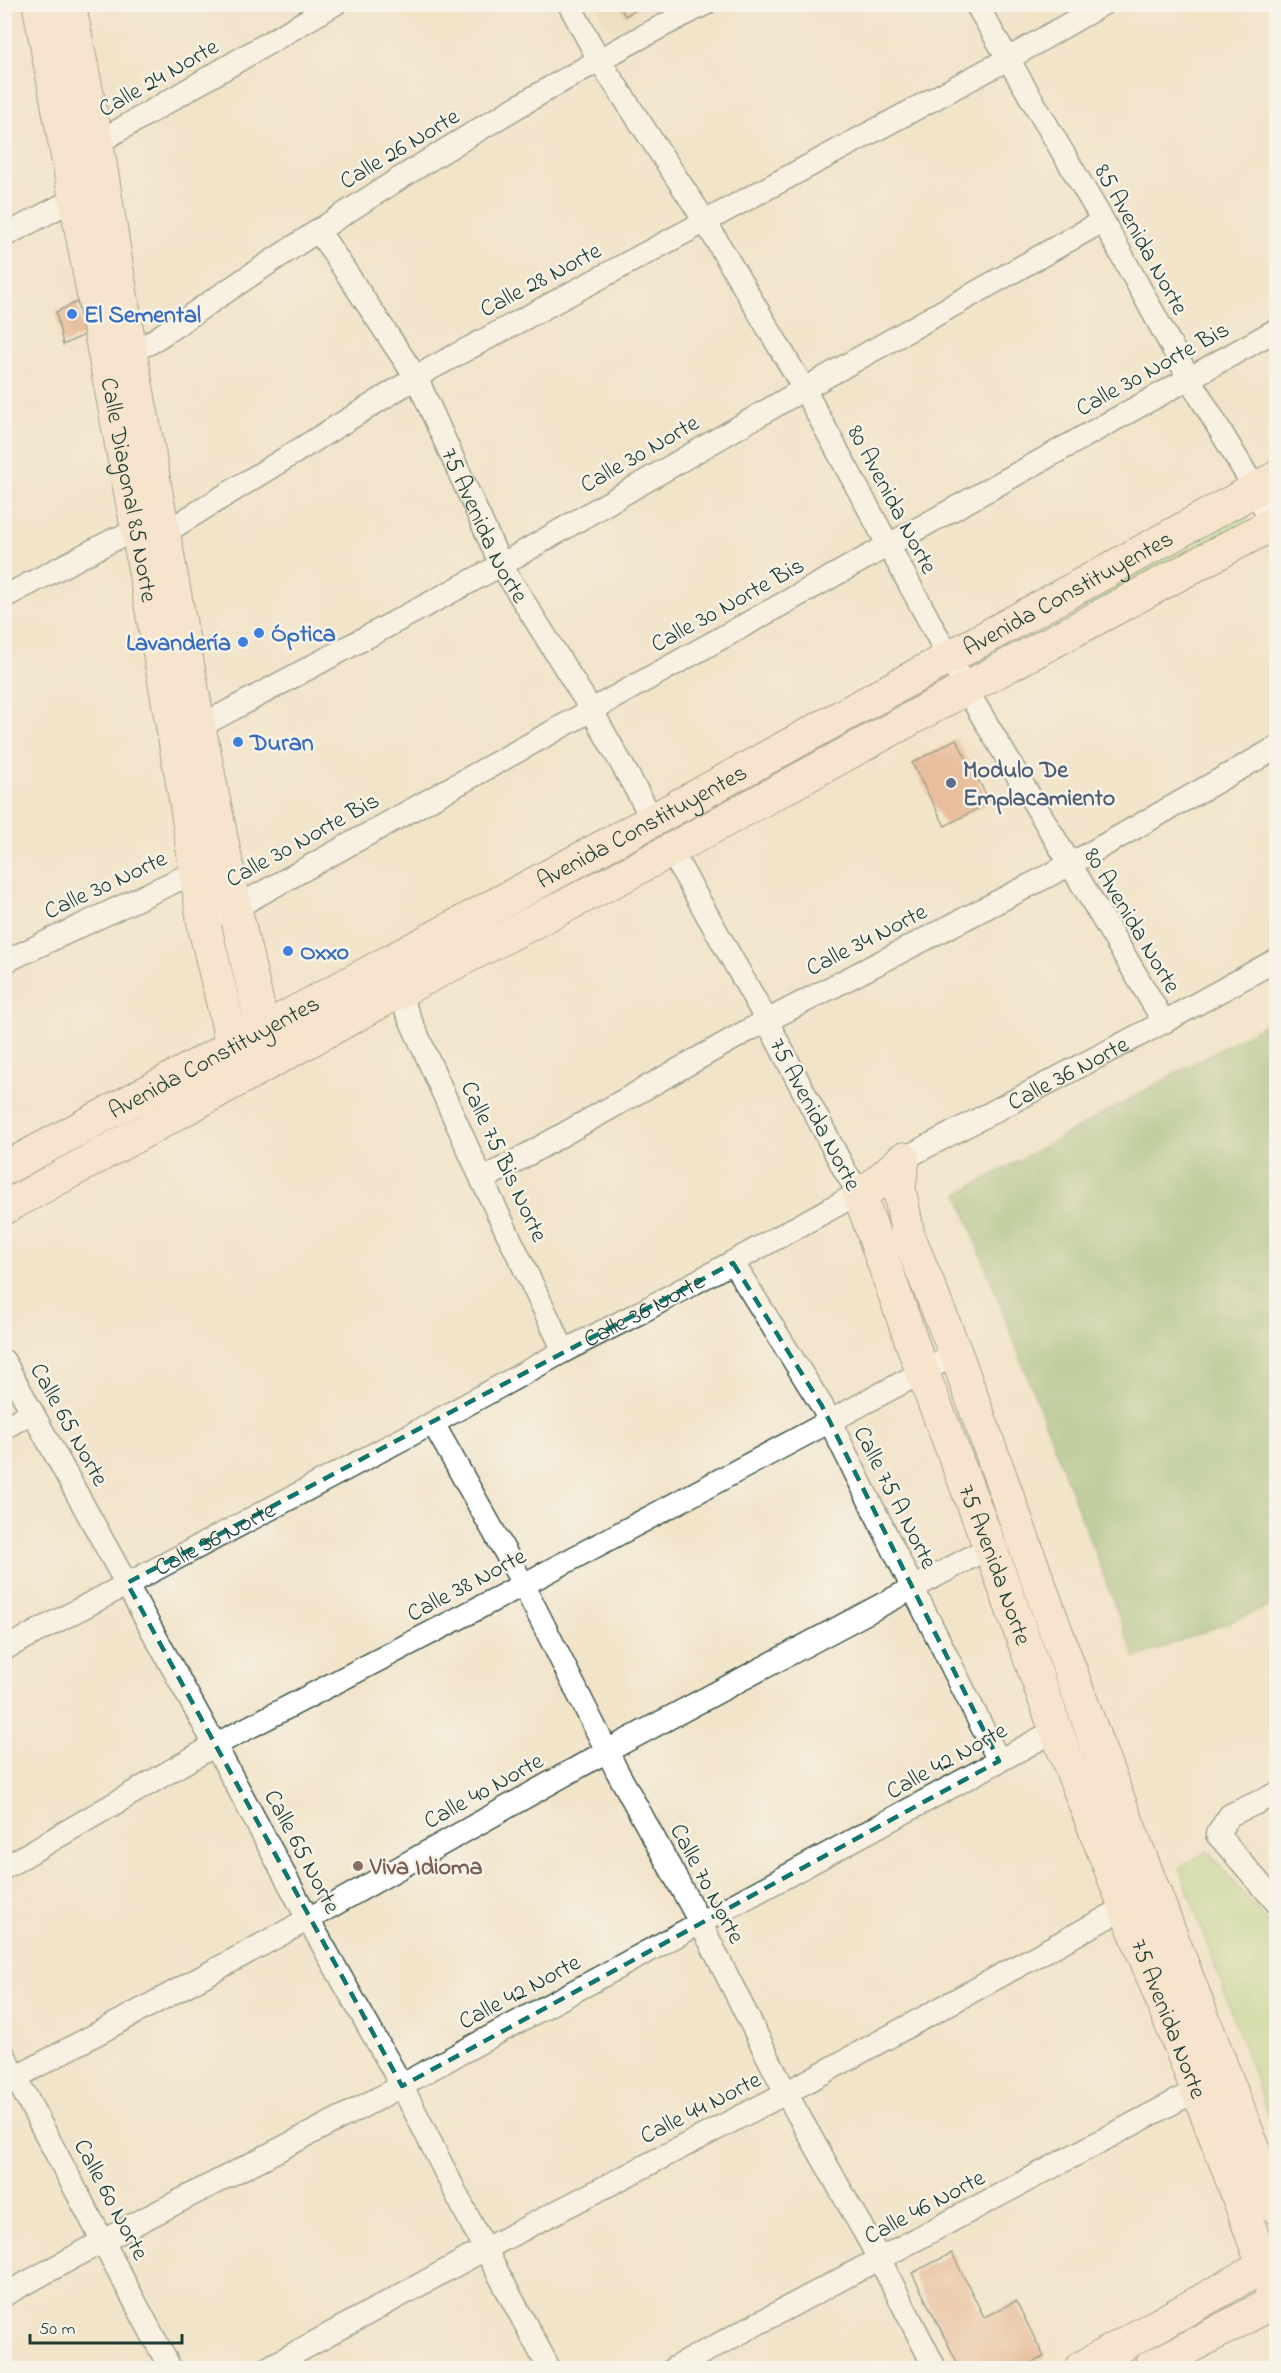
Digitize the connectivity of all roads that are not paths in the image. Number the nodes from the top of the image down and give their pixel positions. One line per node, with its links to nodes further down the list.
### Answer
1 (39, 4): 10 (main road, Calle Diagonal 85 Norte)
2 (69, 4): 10 (main road, Calle Diagonal 85 Norte)
3 (335, 4): 10 (street, Calle 24 Norte)
4 (569, 4): 9 (street, 80 Avenida Norte)
5 (705, 4): 9 (street, Calle 26 Norte)
6 (976, 4): 8 (street, 85 Avenida Norte)
7 (1103, 4): 8 (street, Calle 28 Norte)
8 (1008, 59): 12 (street, Calle 28 Norte); 13 (street, 85 Avenida Norte)
9 (599, 60): 12 (street, 80 Avenida Norte); 14 (street, Calle 26 Norte)
10 (83, 151): 11 (main road, Calle Diagonal 85 Norte); 17 (main road, Calle Diagonal 85 Norte)
11 (76, 198): 15 (street); 23 (main road, Calle Diagonal 85 Norte)
12 (705, 221): 19 (street, Calle 28 Norte); 20 (street, 80 Avenida Norte)
13 (1103, 221): 18 (street, 85 Avenida Norte); 20 (street, Calle 30 Norte)
14 (318, 230): 17 (street, Calle 26 Norte); 19 (street, 75 Avenida Norte)
15 (4, 236)
16 (1276, 330): 18 (street, Calle 30 Norte Bis)
17 (130, 351): 23 (main road, Calle Diagonal 85 Norte)
18 (1189, 378): 21 (street, 85 Avenida Norte); 24 (street, Calle 30 Norte Bis)
19 (417, 379): 23 (street, Calle 28 Norte); 25 (street, 75 Avenida Norte)
20 (804, 389): 24 (street, 80 Avenida Norte); 25 (street, Calle 30 Norte)
21 (1266, 483): 22 (street, 85 Avenida Norte); 27 (main road, Avenida Constituyentes)
22 (1275, 526): 28 (main road, Avenida Constituyentes)
23 (151, 532): 26 (street, Calle 28 Norte); 30 (main road, Calle Diagonal 85 Norte); 35 (main road, Calle Diagonal 85 Norte)
24 (887, 545): 27 (street, 80 Avenida Norte); 29 (street, Calle 30 Norte Bis)
25 (501, 565): 29 (street, 75 Avenida Norte); 30 (street, Calle 30 Norte)
26 (4, 597)
27 (948, 658): 28 (street, 80 Avenida Norte); 32 (main road, Avenida Constituyentes)
28 (966, 689): 33 (main road, Avenida Constituyentes); 34 (street, 80 Avenida Norte)
29 (592, 711): 32 (street, 75 Avenida Norte); 36 (street, Calle 30 Norte Bis)
30 (199, 727): 36 (main road, Calle Diagonal 85 Norte)
31 (1276, 748): 34 (street, Calle 34 Norte)
32 (653, 820): 43 (main road, Avenida Constituyentes)
33 (670, 849): 40 (main road, Avenida Constituyentes); 41 (street, 75 Avenida Norte)
34 (1069, 866): 41 (street, Calle 34 Norte); 42 (street, 80 Avenida Norte)
35 (197, 871): 37 (main road, Calle Diagonal 85 Norte); 39 (street, Calle 30 Norte)
36 (235, 908): 37 (street, Calle 30 Norte Bis); 43 (main road, Calle Diagonal 85 Norte)
37 (204, 924): 44 (main road, Calle Diagonal 85 Norte)
38 (1276, 960): 42 (street, Calle 36 Norte)
39 (4, 962)
40 (398, 992): 45 (main road, Avenida Constituyentes); 49 (street, Calle 75 Bis Norte)
41 (766, 1021): 49 (street, Calle 34 Norte); 50 (street, 75 Avenida Norte)
42 (1164, 1022): 47 (street, Calle 36 Norte)
43 (261, 1031): 44 (main road, Avenida Constituyentes); 45 (main road, Calle Diagonal 85 Norte)
44 (230, 1048): 46 (main road, Calle Diagonal 85 Norte); 48 (main road, Avenida Constituyentes)
45 (266, 1064): 46 (main road, Avenida Constituyentes)
46 (236, 1081): 51 (main road, Avenida Constituyentes)
47 (903, 1159): 50 (main road, Calle 36 Norte); 54 (main road, 75 Avenida Norte)
48 (4, 1169)
49 (482, 1180): 53 (street, Calle 75 Bis Norte)
50 (859, 1193): 52 (street, Calle 36 Norte); 56 (main road, 75 Avenida Norte)
51 (4, 1208)
52 (733, 1263): 53 (street, Calle 36 Norte); 58 (street, Calle 75 A Norte)
53 (564, 1351): 59 (street, Calle 36 Norte)
54 (956, 1354): 56 (street, Calle 38 Norte); 72 (main road, 75 Avenida Norte)
55 (4, 1361): 57 (street, Calle 65 Norte)
56 (922, 1371): 58 (street, Calle 38 Norte); 61 (main road, 75 Avenida Norte)
57 (32, 1412): 60 (street); 62 (street, Calle 65 Norte)
58 (828, 1421): 63 (street, Calle 38 Norte); 64 (street, Calle 75 A Norte)
59 (433, 1423): 62 (street, Calle 36 Norte); 63 (street, Calle 70 Norte)
60 (4, 1428)
61 (990, 1547): 64 (street, Calle 40 Norte); 66 (main road, 75 Avenida Norte)
62 (127, 1583): 65 (street, Calle 36 Norte); 67 (street, Calle 65 Norte)
63 (523, 1584): 67 (street, Calle 38 Norte); 68 (street, Calle 70 Norte)
64 (912, 1589): 68 (street, Calle 40 Norte); 69 (street, Calle 75 A Norte)
65 (4, 1649)
66 (1056, 1730): 69 (street, Calle 42 Norte); 74 (main road, 75 Avenida Norte)
67 (215, 1745): 71 (street, Calle 38 Norte); 75 (street, Calle 65 Norte)
68 (607, 1751): 75 (street, Calle 40 Norte); 76 (street, Calle 70 Norte)
69 (999, 1761): 76 (street, Calle 42 Norte)
70 (1276, 1794): 73 (street)
71 (4, 1868)
72 (1156, 1892): 74 (street, Calle 44 Norte); 82 (main road, 75 Avenida Norte)
73 (1276, 1902)
74 (1126, 1906): 80 (main road, 75 Avenida Norte); 81 (street, Calle 44 Norte)
75 (308, 1919): 78 (street, Calle 40 Norte); 79 (street, Calle 65 Norte)
76 (701, 1924): 79 (street, Calle 42 Norte); 81 (street, Calle 70 Norte)
77 (4, 2055): 78 (street, Calle 60 Norte)
78 (10, 2081): 83 (street, Calle 60 Norte)
79 (402, 2086): 83 (street, Calle 42 Norte); 84 (street, Calle 65 Norte)
80 (1197, 2090): 85 (street, Calle 46 Norte); 86 (main road, 75 Avenida Norte)
81 (786, 2093): 84 (street, Calle 44 Norte); 85 (street, Calle 70 Norte)
82 (1276, 2207)
83 (103, 2241): 87 (street, Calle 42 Norte); 89 (street, Calle 60 Norte)
84 (485, 2249): 90 (street, Calle 44 Norte); 91 (street, Calle 65 Norte)
85 (880, 2260): 92 (street, Calle 46 Norte); 93 (street, Calle 70 Norte)
86 (1270, 2266): 88 (main road, 75 Avenida Norte); 94 (main road)
87 (4, 2295)
88 (1276, 2301): 95 (main road)
89 (170, 2368)
90 (268, 2368)
91 (549, 2368)
92 (674, 2368)
93 (935, 2368)
94 (1081, 2368)
95 (1150, 2368)

